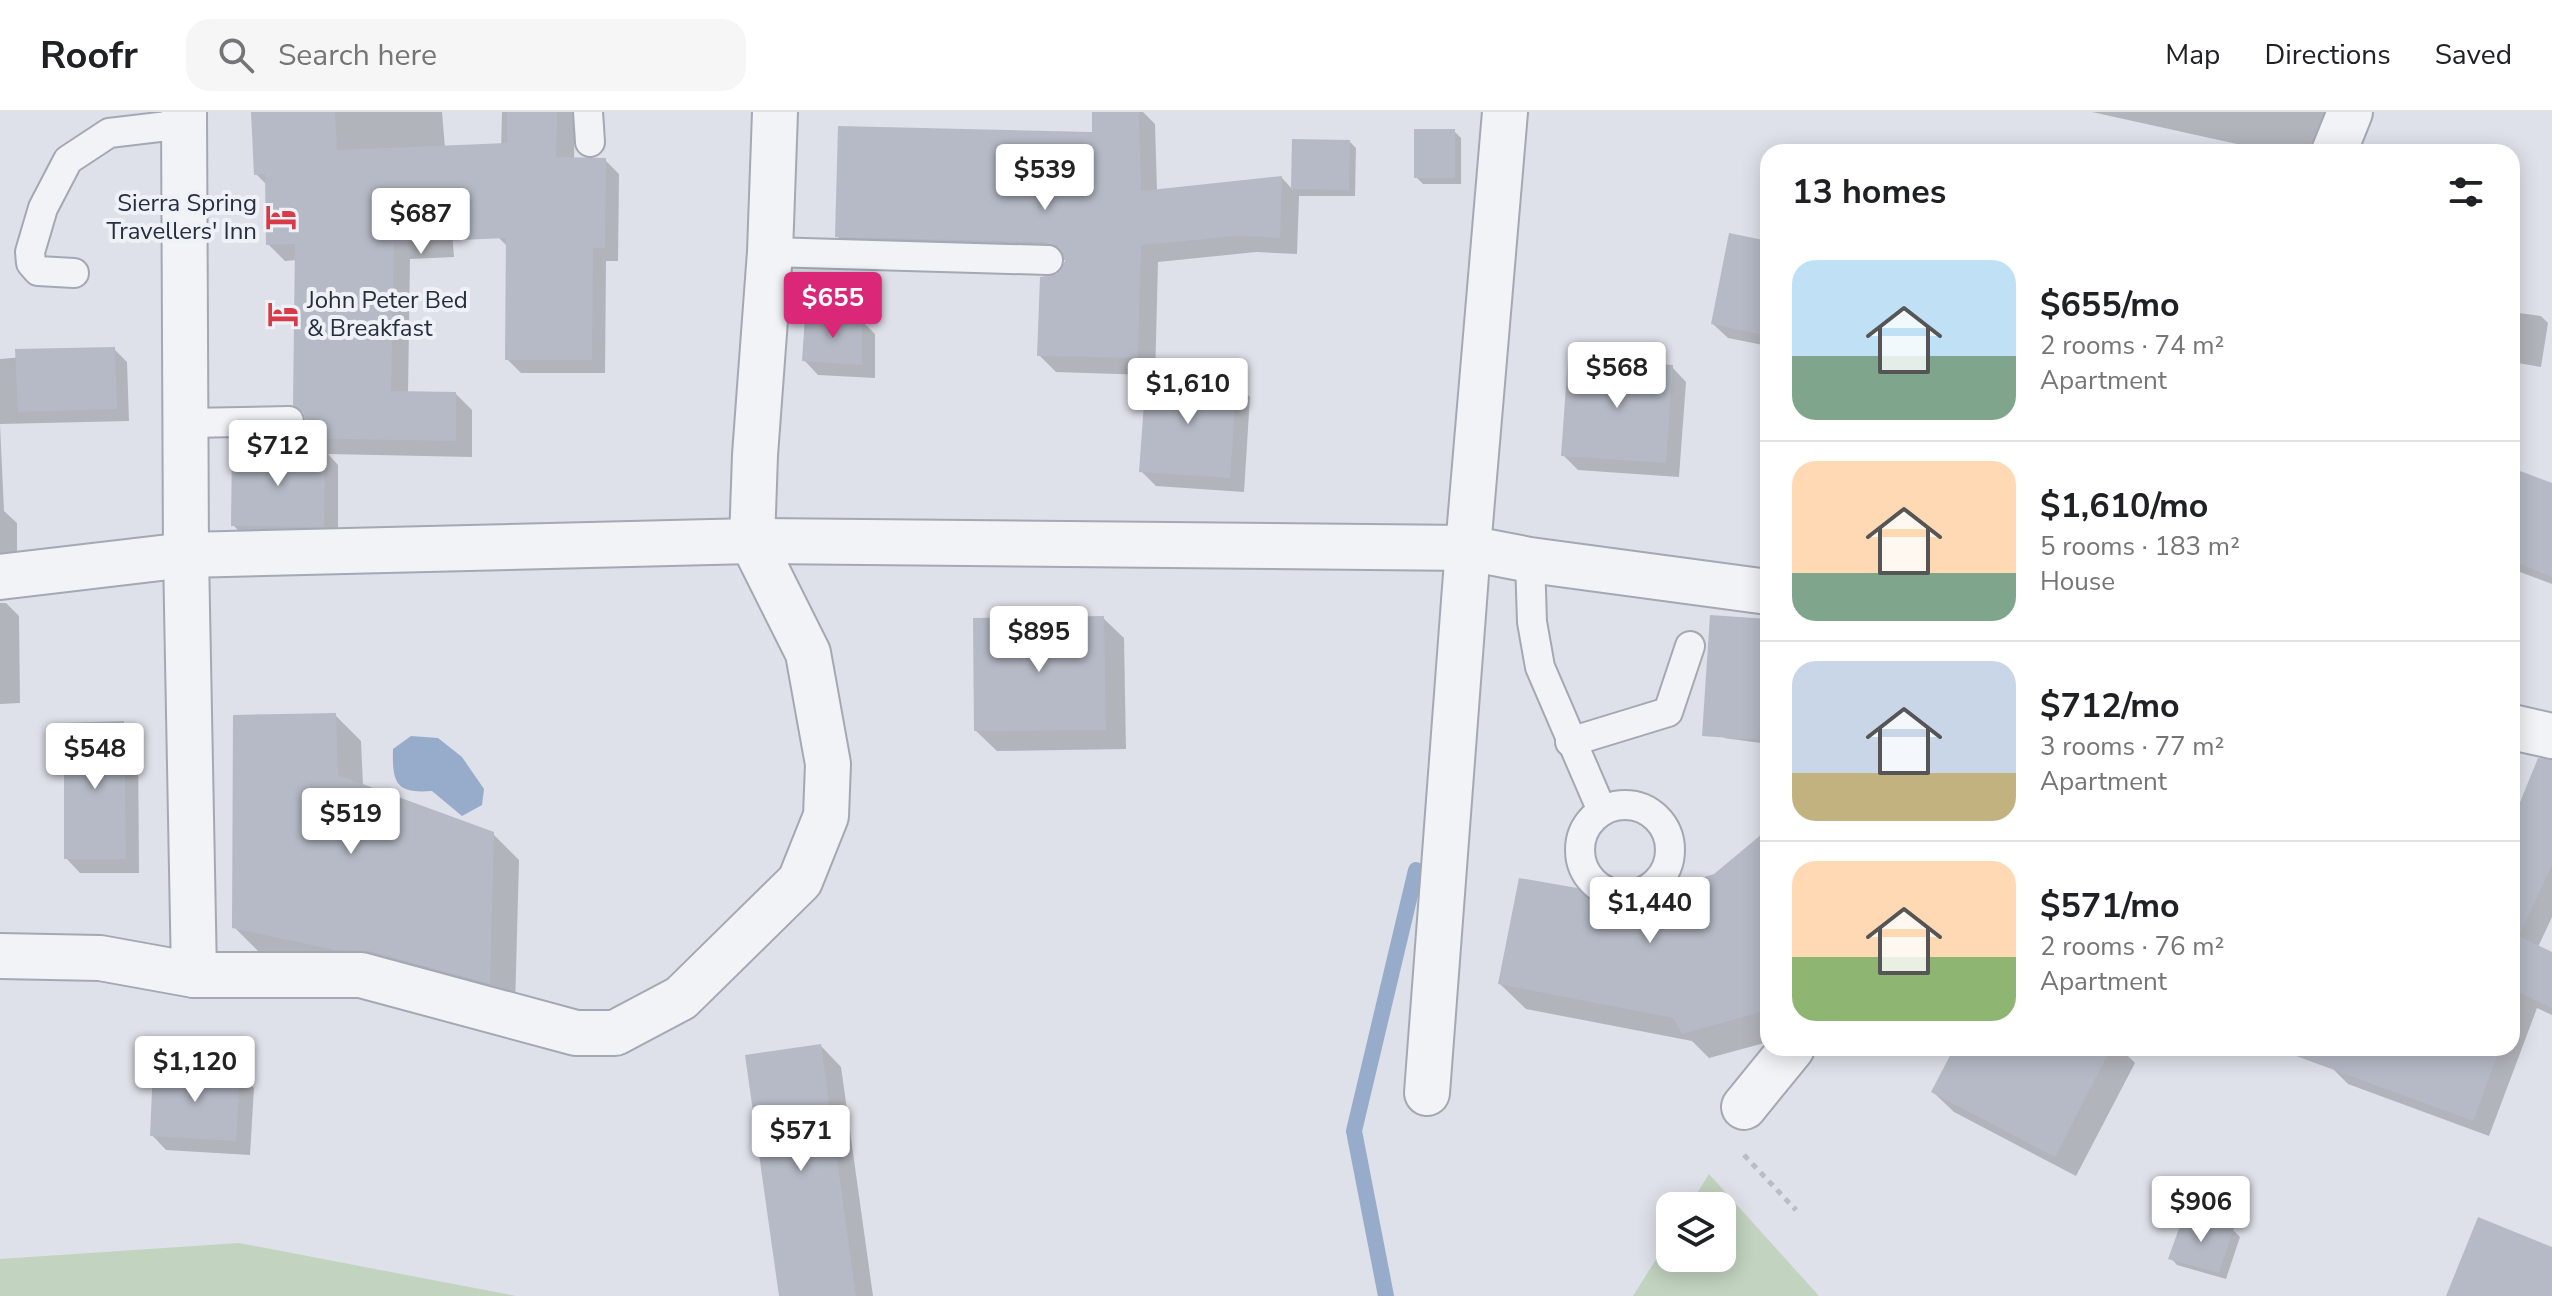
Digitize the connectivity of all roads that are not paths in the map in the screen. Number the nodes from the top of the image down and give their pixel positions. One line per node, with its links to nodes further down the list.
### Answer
1 (588, 112): 6 (lane)
2 (775, 112): 8 (street)
3 (1505, 112): 14 (street)
4 (2350, 112): 7 (street)
5 (184, 118): 10 (lane); 12 (street)
6 (590, 142)
7 (2337, 144)
8 (770, 252): 9 (lane); 13 (street)
9 (1048, 260)
10 (74, 273)
11 (289, 421): 12 (lane)
12 (186, 423): 15 (street)
13 (752, 541): 14 (street); 15 (street); 25 (street)
14 (1468, 548): 16 (street); 27 (street)
15 (186, 555): 17 (street); 25 (street)
16 (1530, 560): 18 (street); 22 (lane)
17 (0, 577)
18 (1760, 591)
19 (1690, 646): 22 (lane)
20 (2520, 729): 21 (street)
21 (2552, 736)
22 (1570, 742): 23 (lane)
23 (1602, 811)
24 (0, 956): 25 (street)
25 (194, 975)
26 (1785, 1056): 28 (street)
27 (1427, 1093)
28 (1744, 1107)

